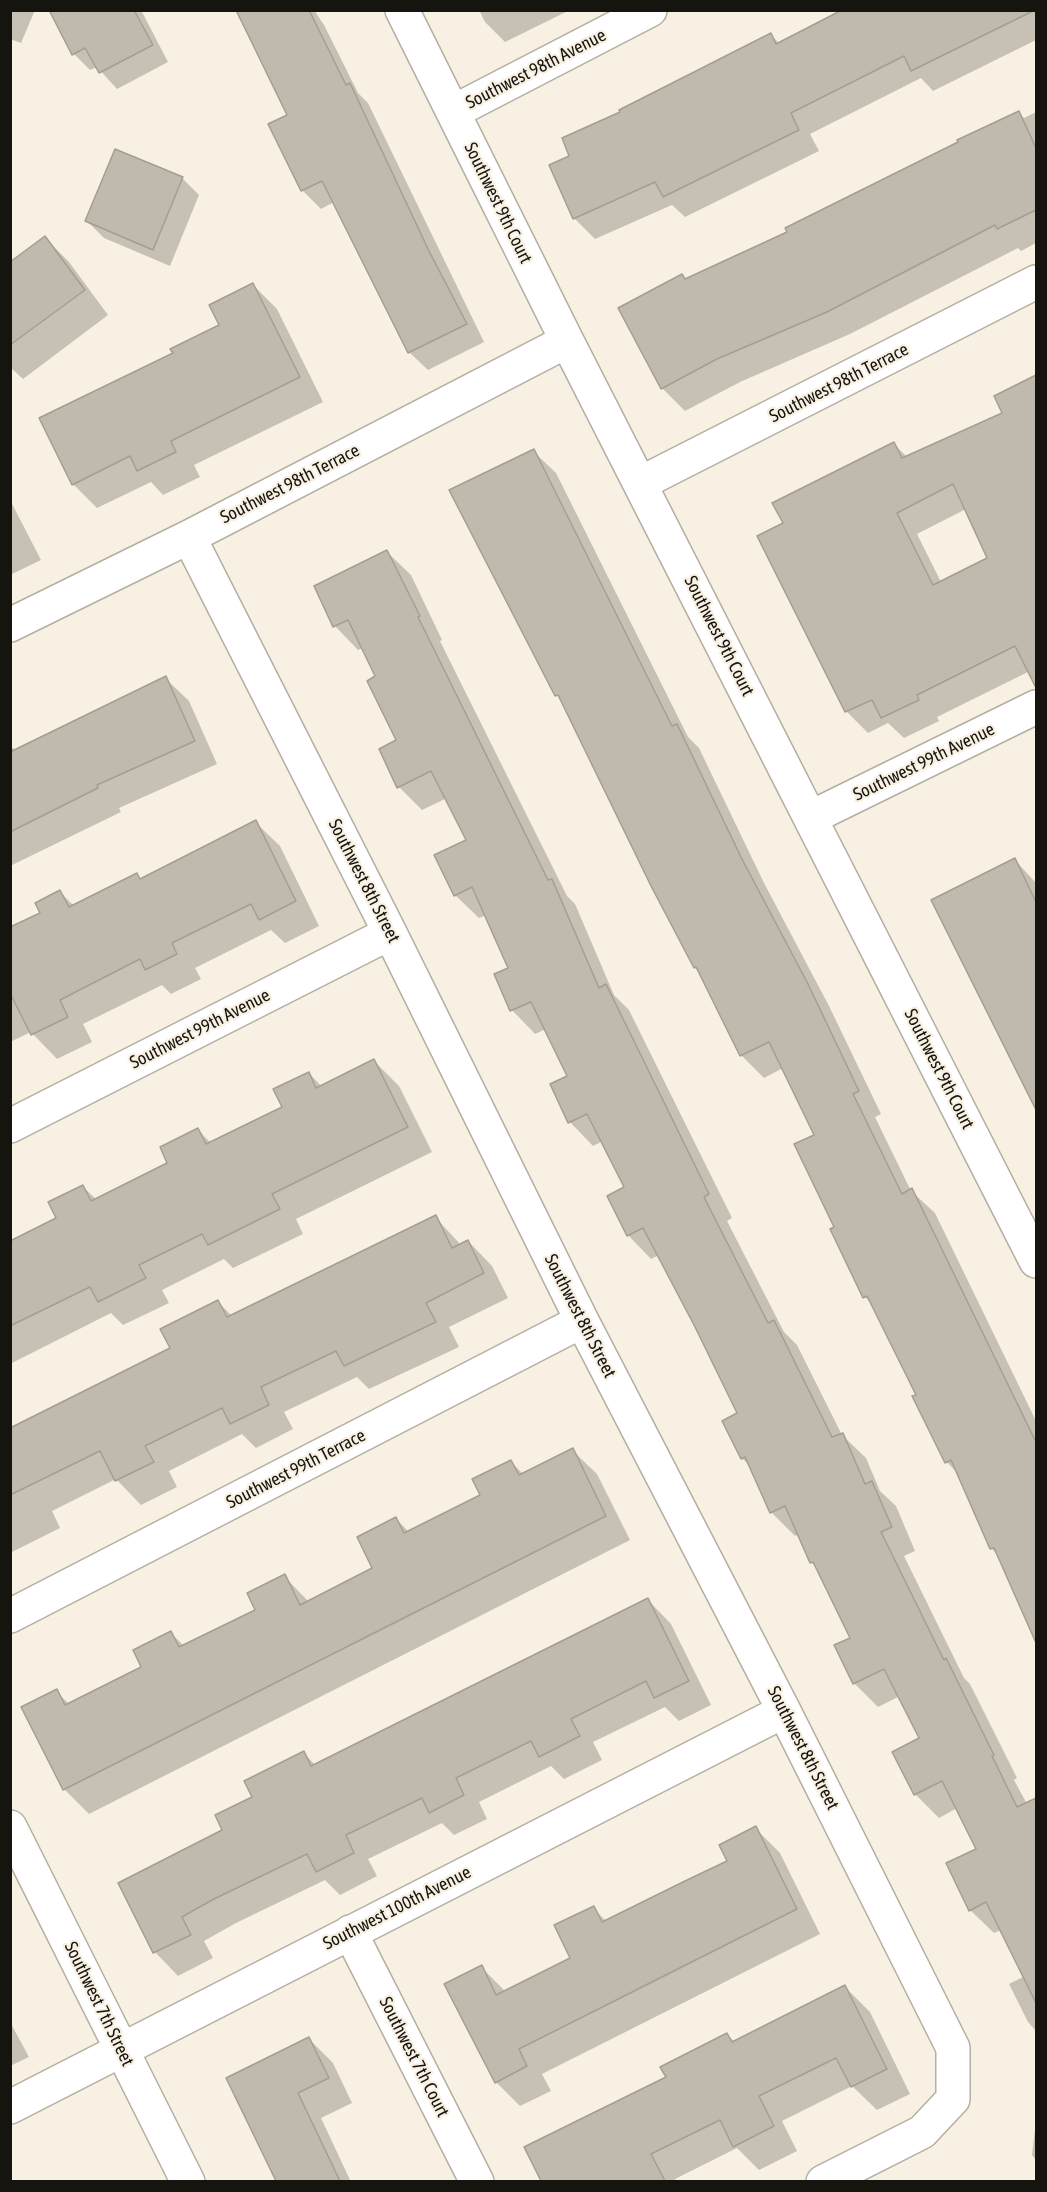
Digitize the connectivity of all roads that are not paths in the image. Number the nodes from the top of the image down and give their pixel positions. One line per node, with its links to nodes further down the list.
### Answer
1 (402, 10): 3 (street, Southwest 9th Court)
2 (650, 10): 3 (street, Southwest 98th Avenue)
3 (453, 112): 5 (street, Southwest 9th Court)
4 (1036, 282): 6 (street, Southwest 98th Terrace)
5 (567, 341): 6 (street, Southwest 9th Court); 7 (street, Southwest 98th Terrace)
6 (641, 483): 10 (street, Southwest 9th Court)
7 (189, 537): 8 (street, Southwest 98th Terrace); 11 (street, Southwest 8th Street)
8 (10, 625)
9 (1036, 707): 10 (street, Southwest 99th Avenue)
10 (812, 818): 13 (street, Southwest 9th Court)
11 (390, 933): 12 (street, Southwest 99th Avenue); 14 (street, Southwest 8th Street)
12 (10, 1126)
13 (1036, 1261)
14 (582, 1321): 15 (street, Southwest 99th Terrace); 16 (street, Southwest 8th Street)
15 (10, 1616)
16 (784, 1711): 18 (street, Southwest 100th Avenue); 23 (street, Southwest 8th Street)
17 (10, 1827): 19 (street, Southwest 7th Street)
18 (350, 1932): 19 (street, Southwest 100th Avenue); 22 (street, Southwest 7th Court)
19 (121, 2050): 20 (street, Southwest 100th Avenue); 21 (street, Southwest 7th Street)
20 (10, 2108)
21 (188, 2181)
22 (477, 2181)
23 (824, 2181)

